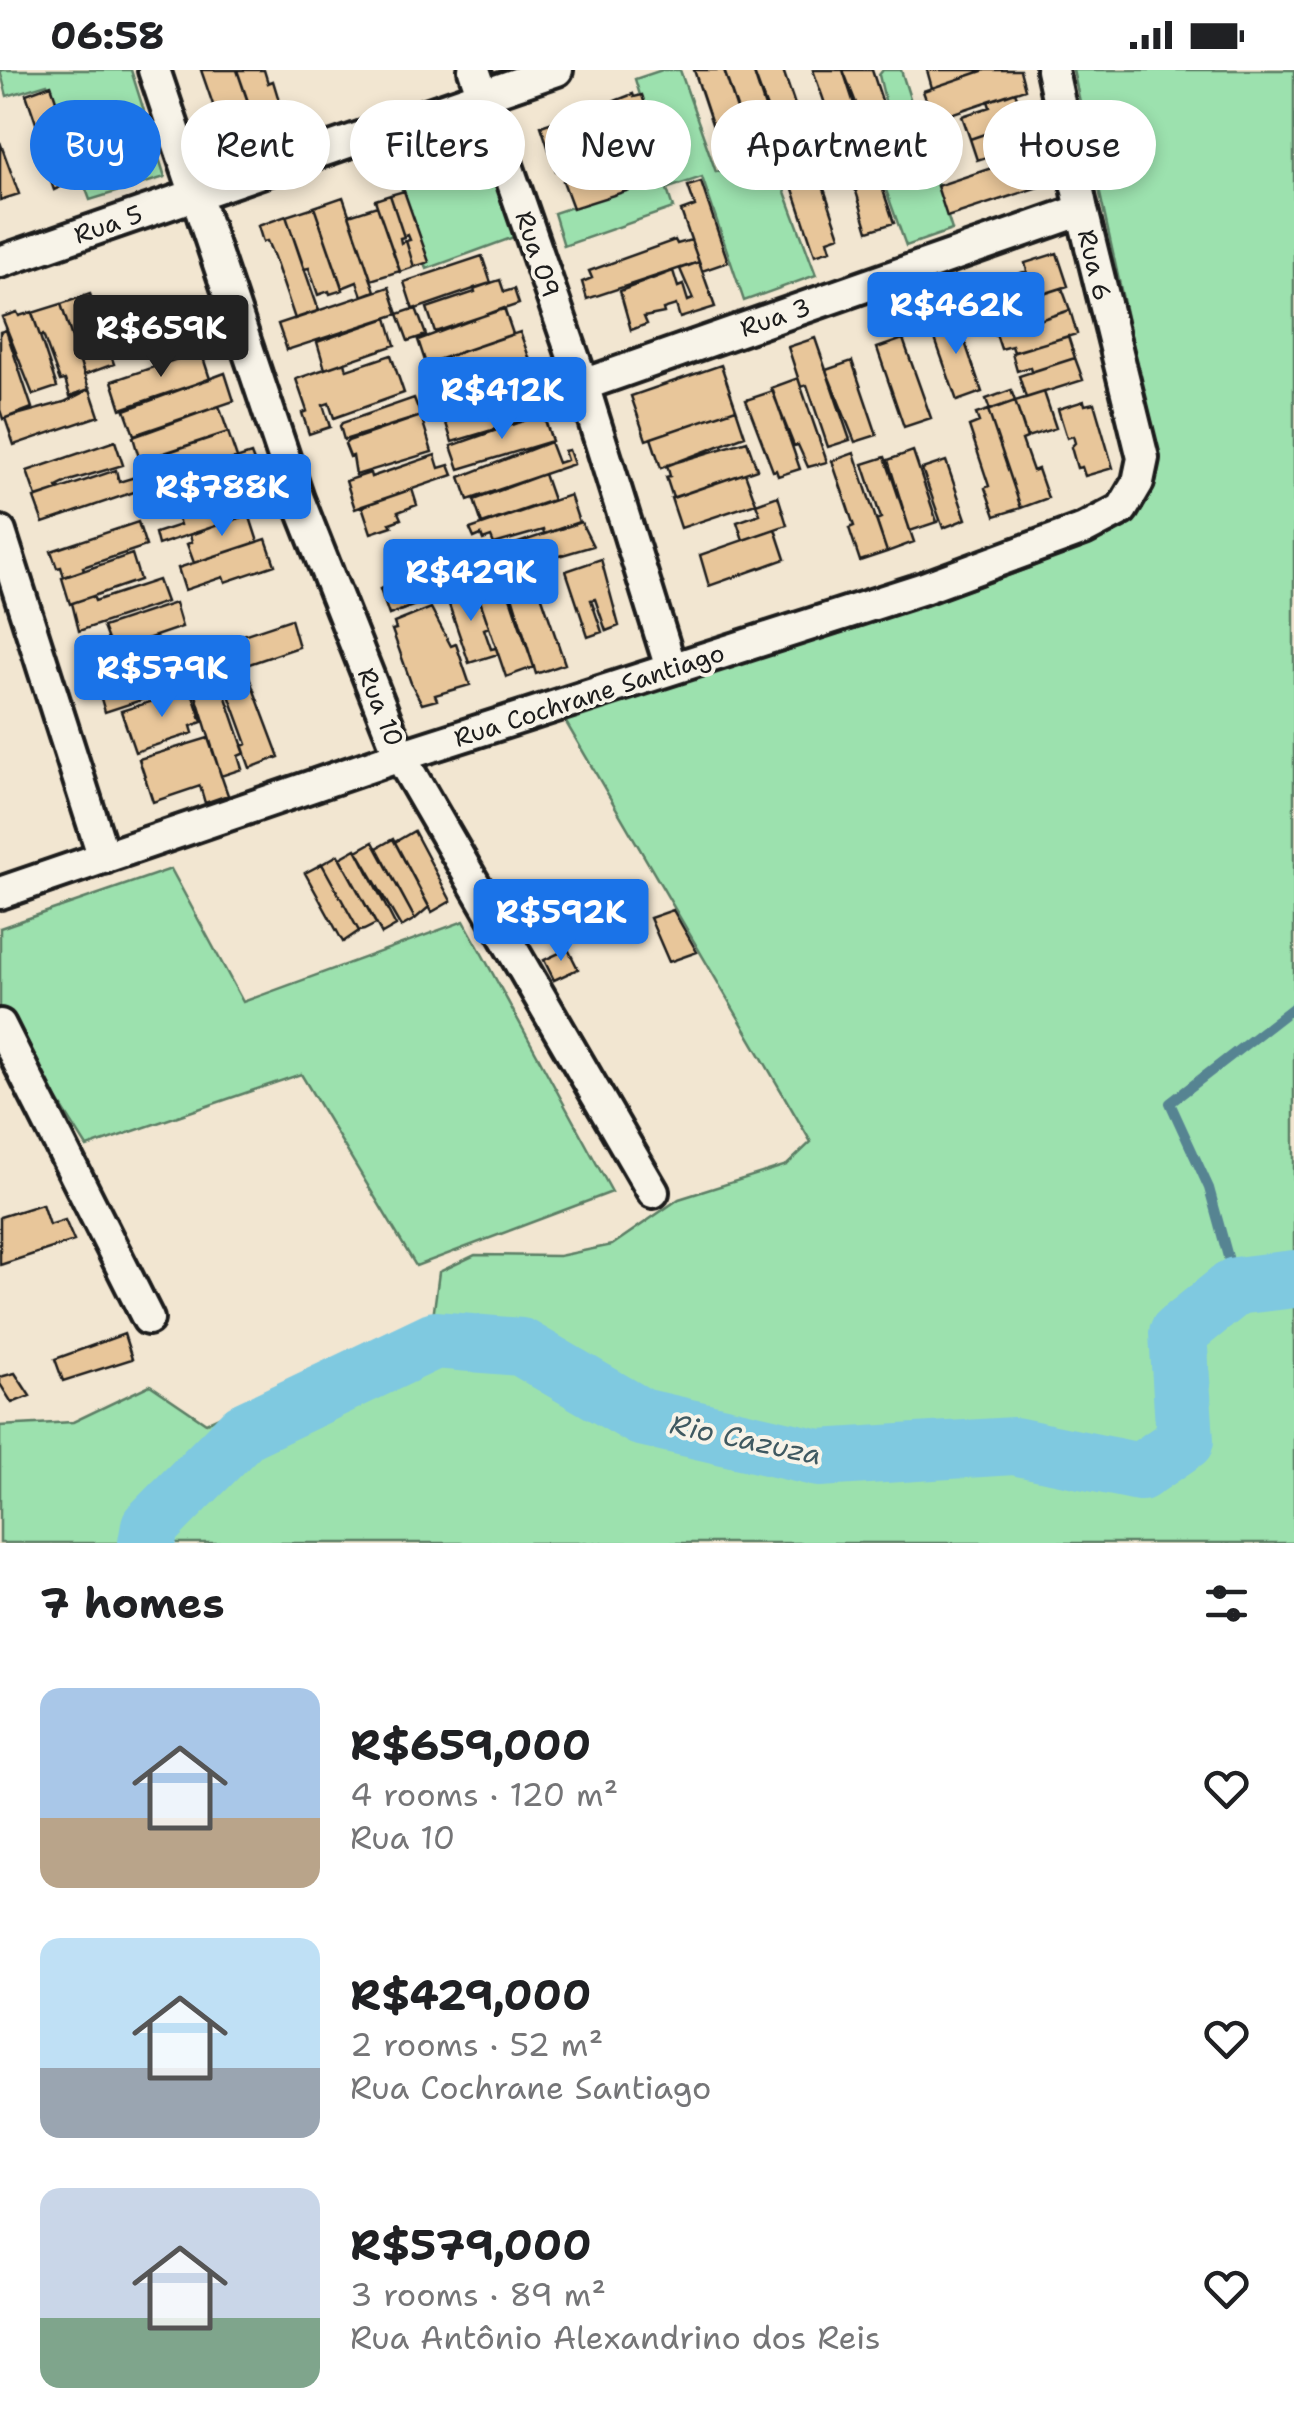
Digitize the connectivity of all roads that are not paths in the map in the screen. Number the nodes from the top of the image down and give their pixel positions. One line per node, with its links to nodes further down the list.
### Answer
1 (154, 70): 5 (street, Rua 10)
2 (557, 70): 4 (street, Rua 5)
3 (1052, 70): 6 (street, Rua 6)
4 (478, 82): 5 (street, Rua 5); 8 (street, Rua 09)
5 (195, 193): 7 (street, Rua 5); 12 (street, Rua 10)
6 (1082, 210): 8 (street, Rua 3); 9 (street, Rua 6)
7 (0, 262)
8 (582, 385): 11 (street, Rua 09)
9 (1143, 458): 11 (street, Rua Cochrane Santiago)
10 (0, 532): 13 (street)
11 (671, 668): 12 (street, Rua Cochrane Santiago)
12 (400, 756): 13 (street, Rua Cochrane Santiago); 16 (street, Rua 10)
13 (104, 858): 14 (street, Rua Cochrane Santiago)
14 (0, 893)
15 (0, 1025): 17 (street)
16 (653, 1192)
17 (148, 1319)

